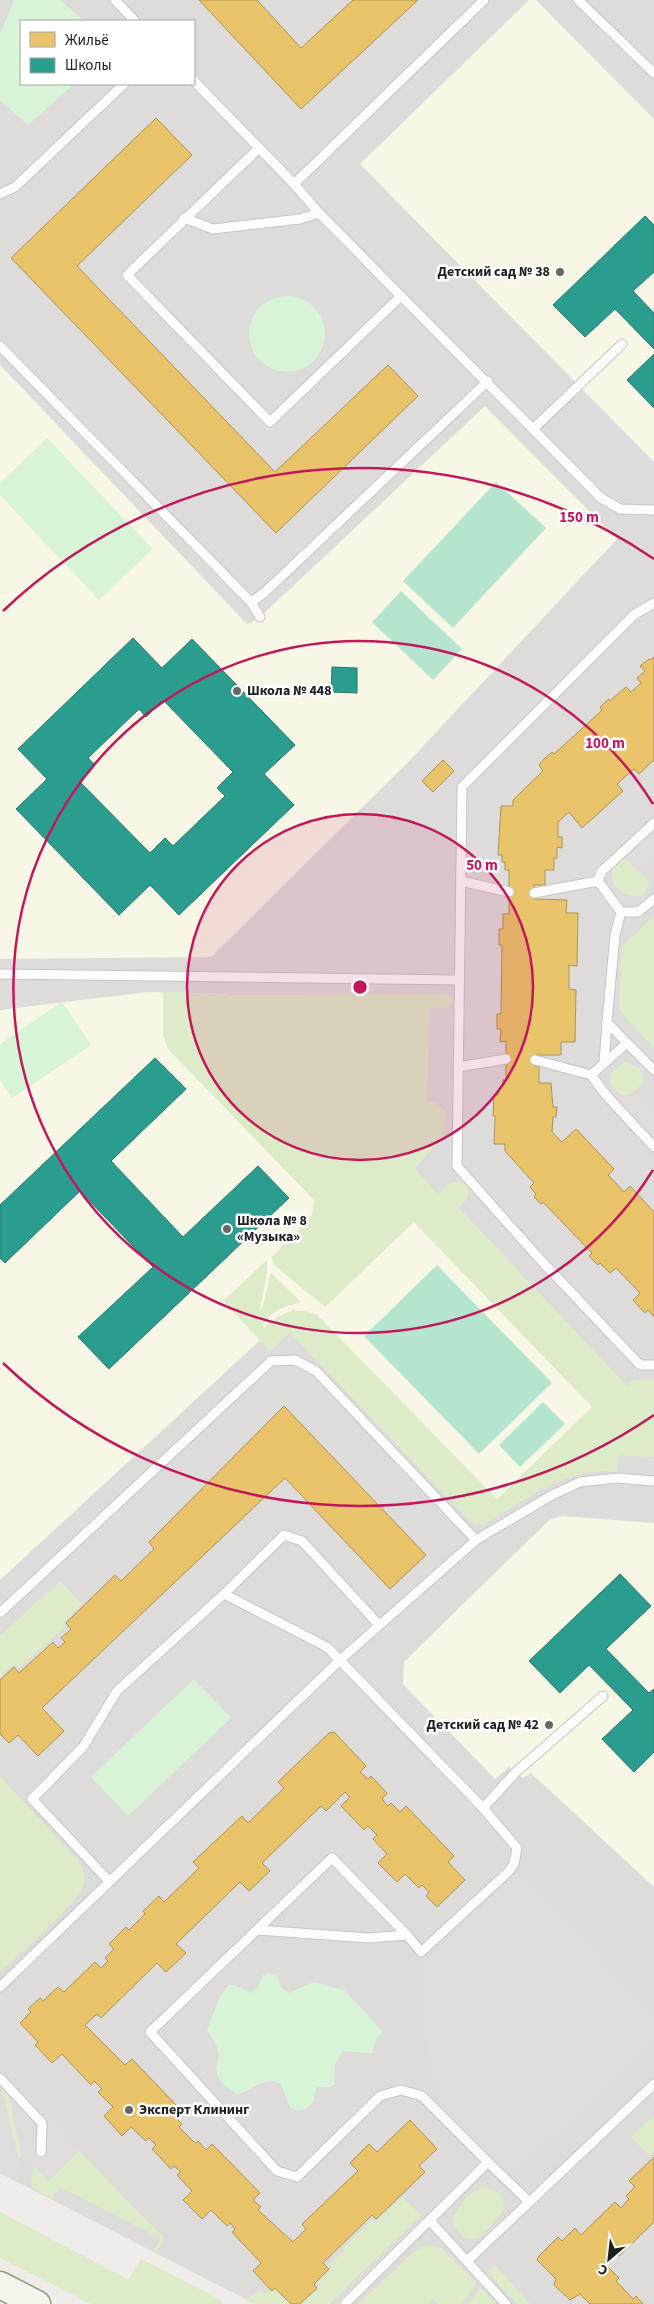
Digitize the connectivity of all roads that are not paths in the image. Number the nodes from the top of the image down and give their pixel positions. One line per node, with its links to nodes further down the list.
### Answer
1 (114, 0): 4 (lane)
2 (484, 0): 9 (lane)
3 (578, 0): 5 (lane)
4 (134, 20)
5 (654, 74)
6 (195, 82): 8 (lane)
7 (123, 85): 10 (lane)
8 (259, 148): 9 (lane); 12 (lane)
9 (294, 184): 11 (lane)
10 (0, 194)
11 (319, 214): 12 (lane); 13 (lane)
12 (184, 218): 13 (lane)
13 (401, 296): 16 (lane)
14 (622, 344): 17 (lane)
15 (0, 346): 19 (lane)
16 (488, 381): 17 (lane); 19 (lane)
17 (534, 428): 18 (lane)
18 (654, 510)
19 (251, 602): 21 (lane)
20 (654, 603): 23 (lane)
21 (260, 617)
22 (654, 823): 24 (lane)
23 (461, 881): 25 (lane); 30 (lane)
24 (598, 881): 26 (lane); 28 (lane)
25 (509, 892)
26 (534, 893)
27 (654, 899): 28 (lane)
28 (621, 912): 31 (lane)
29 (0, 974): 30 (lane)
30 (459, 980): 36 (lane)
31 (607, 1022): 32 (lane); 35 (lane)
32 (627, 1043): 35 (lane); 37 (lane)
33 (506, 1059): 36 (lane)
34 (535, 1060): 38 (lane)
35 (604, 1063): 38 (lane)
36 (458, 1067): 40 (lane)
37 (654, 1070)
38 (591, 1075): 39 (lane)
39 (654, 1147)
40 (654, 1365)
41 (654, 1481): 42 (lane)
42 (476, 1540): 44 (lane); 45 (lane)
43 (224, 1594): 45 (lane); 46 (lane); 49 (lane)
44 (0, 1613)
45 (379, 1625): 46 (lane)
46 (338, 1661): 48 (lane); 49 (lane)
47 (603, 1696): 48 (lane)
48 (483, 1808): 51 (lane)
49 (109, 1881): 52 (lane)
50 (258, 1930): 51 (lane); 51 (lane); 56 (lane)
51 (407, 1935)
52 (0, 1987)
53 (0, 2078): 55 (lane)
54 (654, 2084): 57 (lane)
55 (41, 2152)
56 (488, 2162): 57 (lane); 58 (lane)
57 (529, 2202): 59 (lane)
58 (430, 2221): 59 (lane); 62 (lane)
59 (467, 2261): 63 (lane)
60 (0, 2285): 61 (street)
61 (37, 2304)
62 (344, 2304)
63 (506, 2304)

